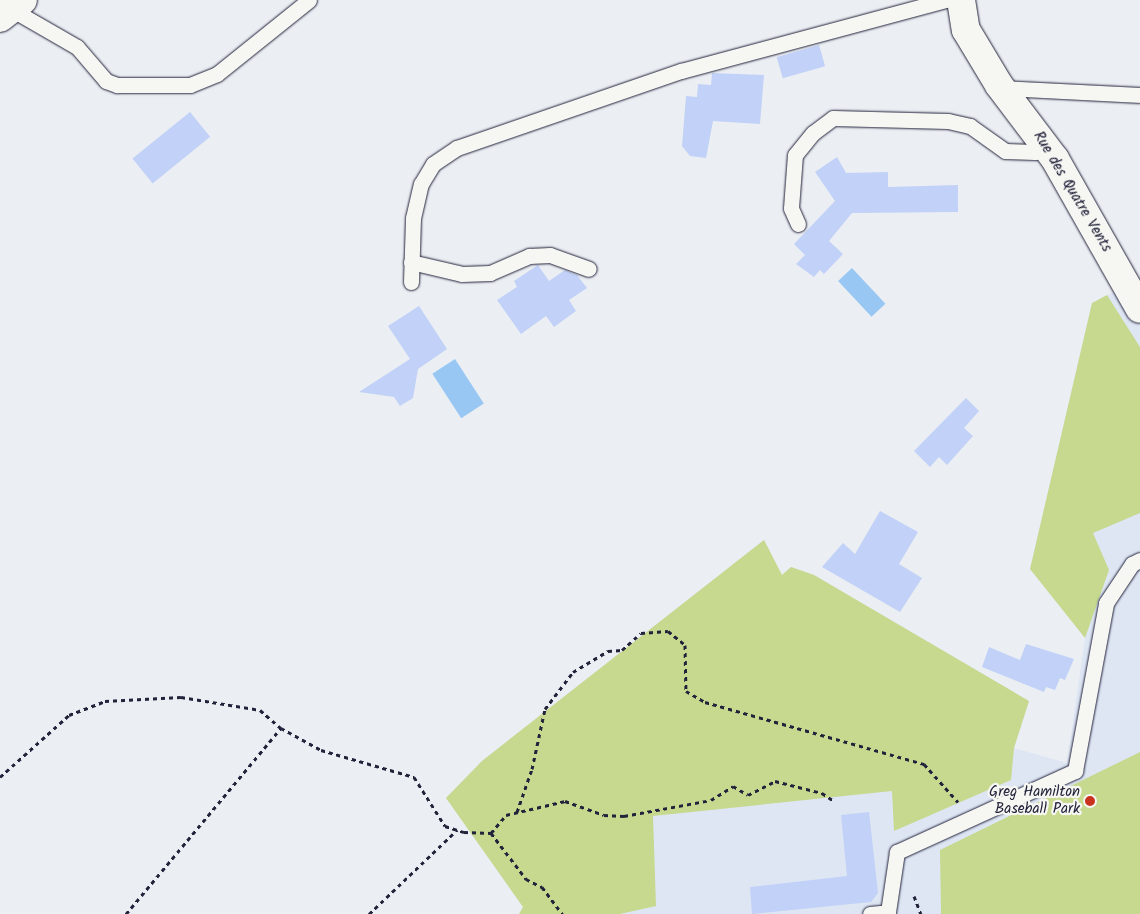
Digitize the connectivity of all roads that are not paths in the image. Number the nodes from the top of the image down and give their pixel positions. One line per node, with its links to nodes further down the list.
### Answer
1 (309, 0): 4 (lane)
2 (946, 0): 9 (lane)
3 (961, 0): 5 (street, Rue des Quatre Vents)
4 (11, 9)
5 (1002, 88): 6 (lane); 7 (street, Rue des Quatre Vents)
6 (1140, 95)
7 (1048, 147): 8 (lane); 12 (street, Rue des Quatre Vents)
8 (798, 224)
9 (412, 262): 10 (lane); 11 (lane)
10 (589, 269)
11 (411, 282)
12 (1140, 309)
13 (1140, 560): 14 (lane)
14 (870, 914)

